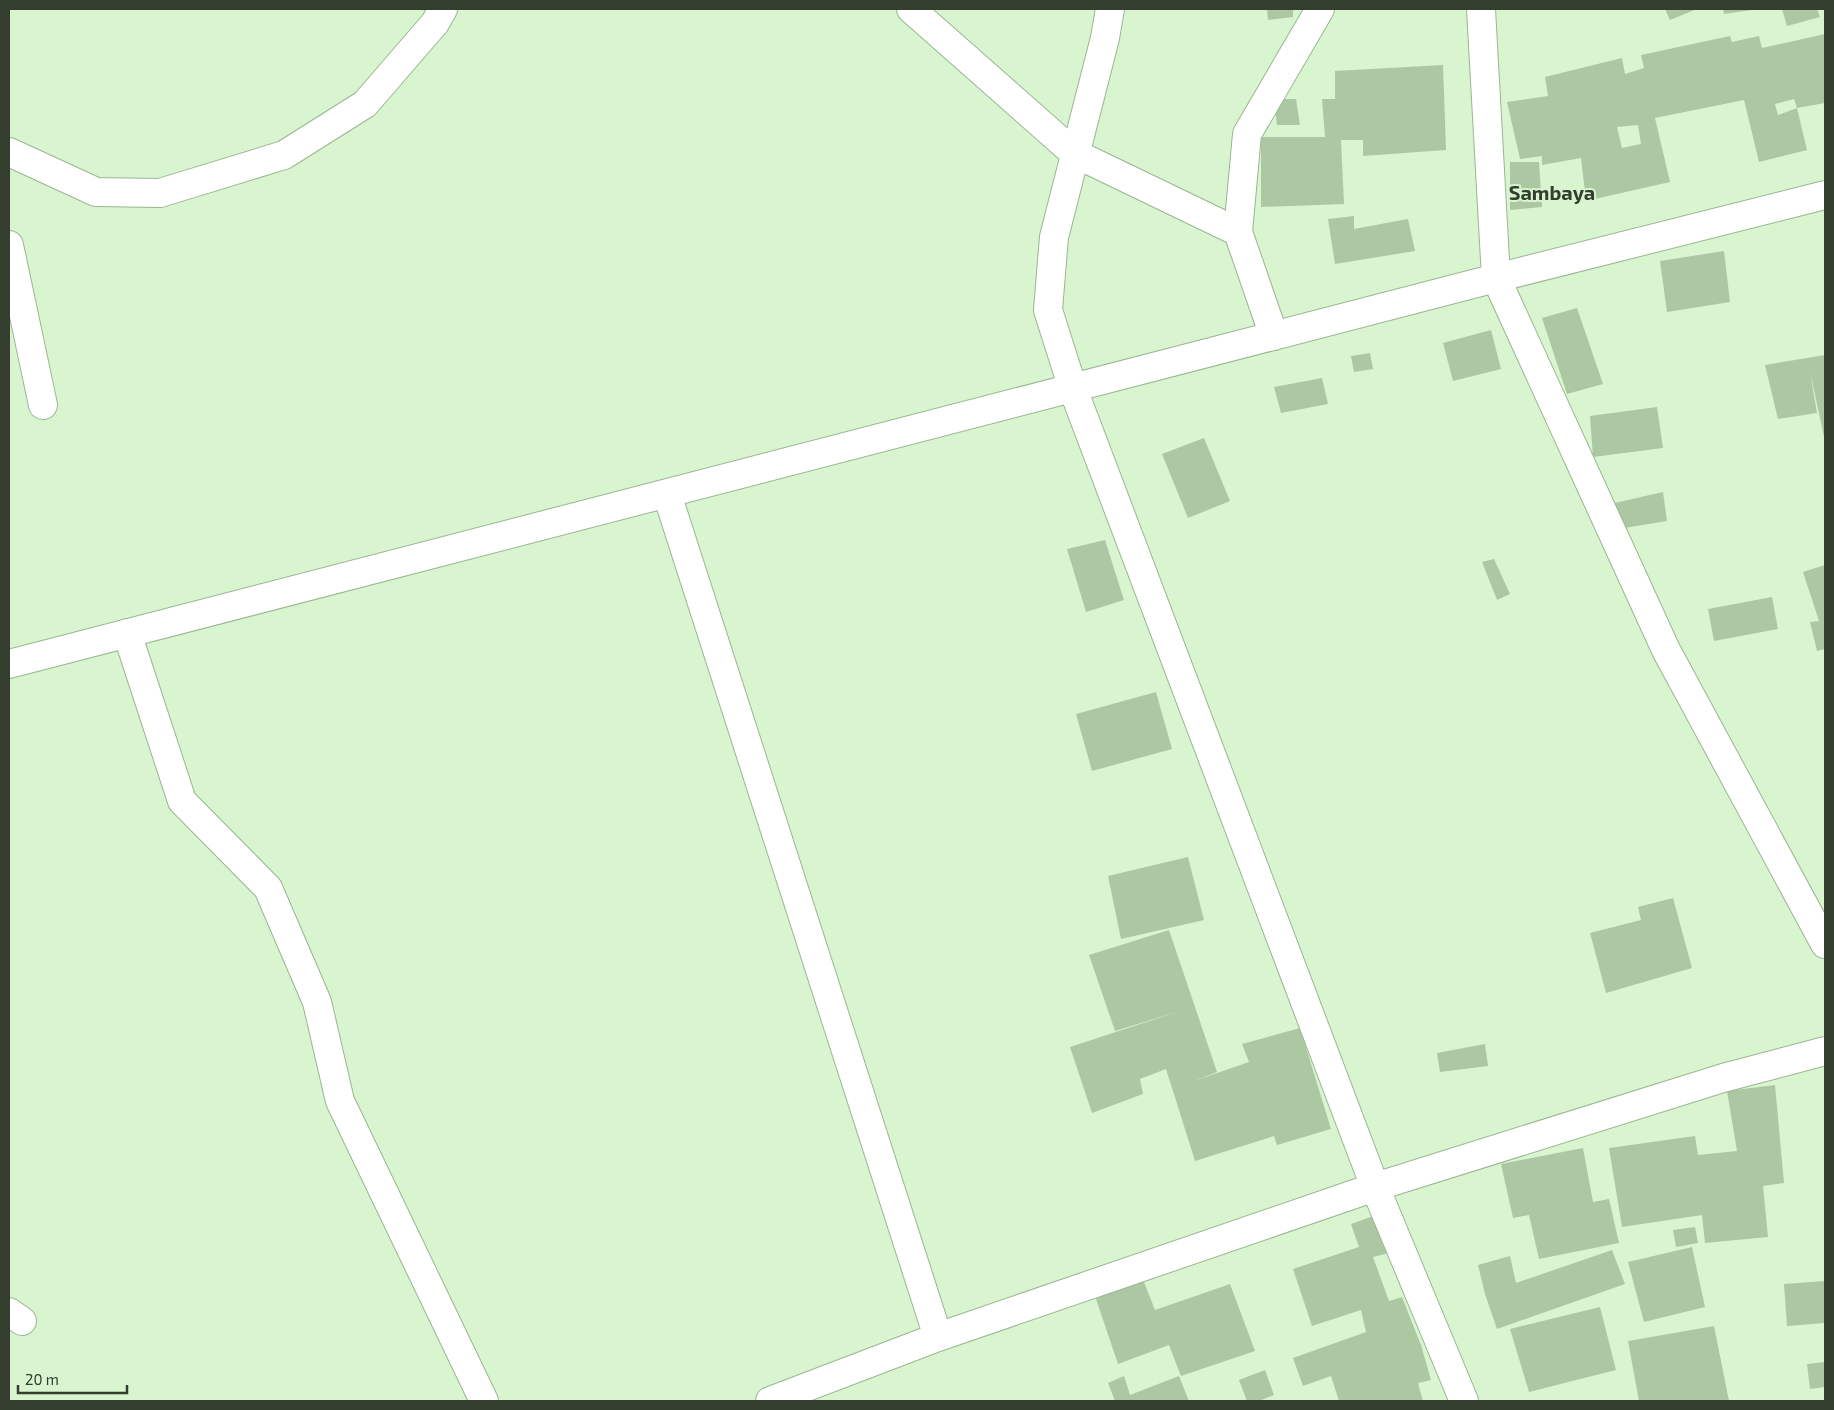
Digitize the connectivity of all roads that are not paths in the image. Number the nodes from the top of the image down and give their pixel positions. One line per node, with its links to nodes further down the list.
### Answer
1 (443, 9): 6 (street)
2 (911, 9): 7 (street)
3 (1110, 9): 7 (street)
4 (1320, 9): 9 (street)
5 (1481, 9): 11 (street)
6 (9, 152)
7 (1074, 153): 9 (street); 13 (street)
8 (1825, 195): 11 (street)
9 (1238, 232): 12 (street)
10 (9, 246): 14 (street)
11 (1496, 278): 12 (street); 18 (street)
12 (1274, 336): 13 (street)
13 (1073, 389): 15 (street); 20 (street)
14 (43, 405)
15 (666, 494): 16 (street); 21 (street)
16 (127, 633): 17 (street); 22 (street)
17 (9, 664)
18 (1825, 944)
19 (1825, 1051): 20 (street)
20 (1375, 1187): 21 (street); 24 (street)
21 (938, 1337): 23 (street)
22 (484, 1401)
23 (770, 1401)
24 (1464, 1401)

